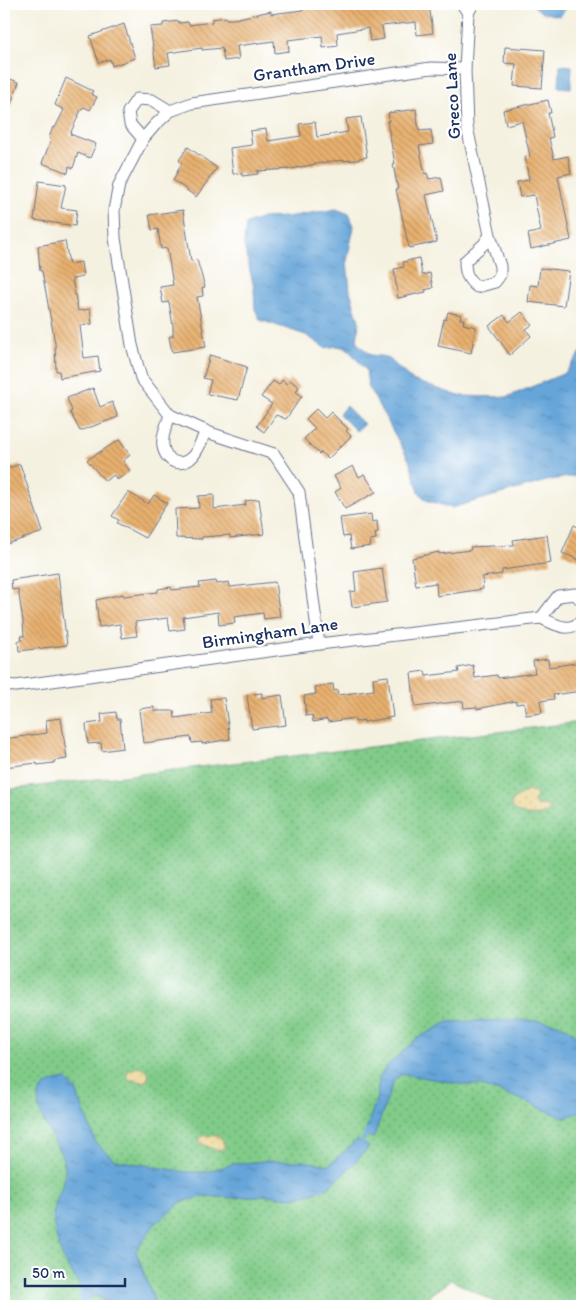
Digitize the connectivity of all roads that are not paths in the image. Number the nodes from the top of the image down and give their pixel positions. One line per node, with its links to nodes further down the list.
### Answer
1 (467, 7): 2 (street, Greco Lane)
2 (465, 69): 3 (street, Grantham Drive); 5 (street, Greco Lane)
3 (170, 111): 4 (street, Grantham Drive); 4 (street)
4 (143, 139): 6 (street, Grantham Drive)
5 (490, 235)
6 (170, 415): 7 (street, Grantham Drive); 7 (street)
7 (206, 431): 11 (street, Grantham Drive)
8 (582, 601): 9 (street)
9 (541, 618): 10 (street); 11 (street, Birmingham Lane)
10 (582, 621)
11 (319, 644): 12 (street, Birmingham Lane)
12 (4, 685)

